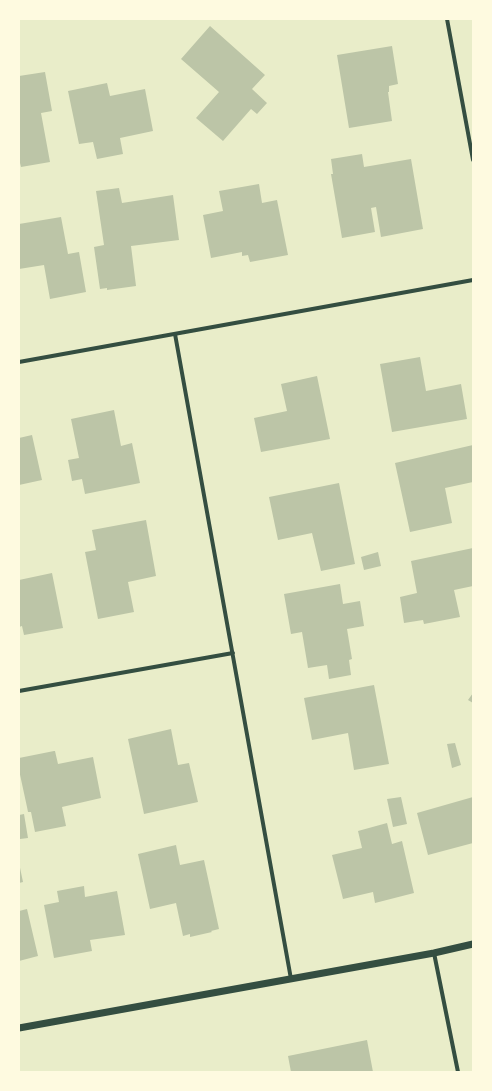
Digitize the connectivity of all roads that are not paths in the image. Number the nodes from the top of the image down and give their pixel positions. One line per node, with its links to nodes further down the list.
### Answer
1 (447, 19): 2 (street)
2 (473, 160)
3 (473, 280): 4 (street)
4 (175, 334): 5 (street); 6 (street)
5 (19, 362)
6 (233, 653): 7 (street); 10 (street)
7 (19, 691)
8 (473, 944): 9 (street)
9 (434, 953): 10 (street); 12 (street)
10 (291, 979): 11 (street)
11 (19, 1028)
12 (458, 1072)

